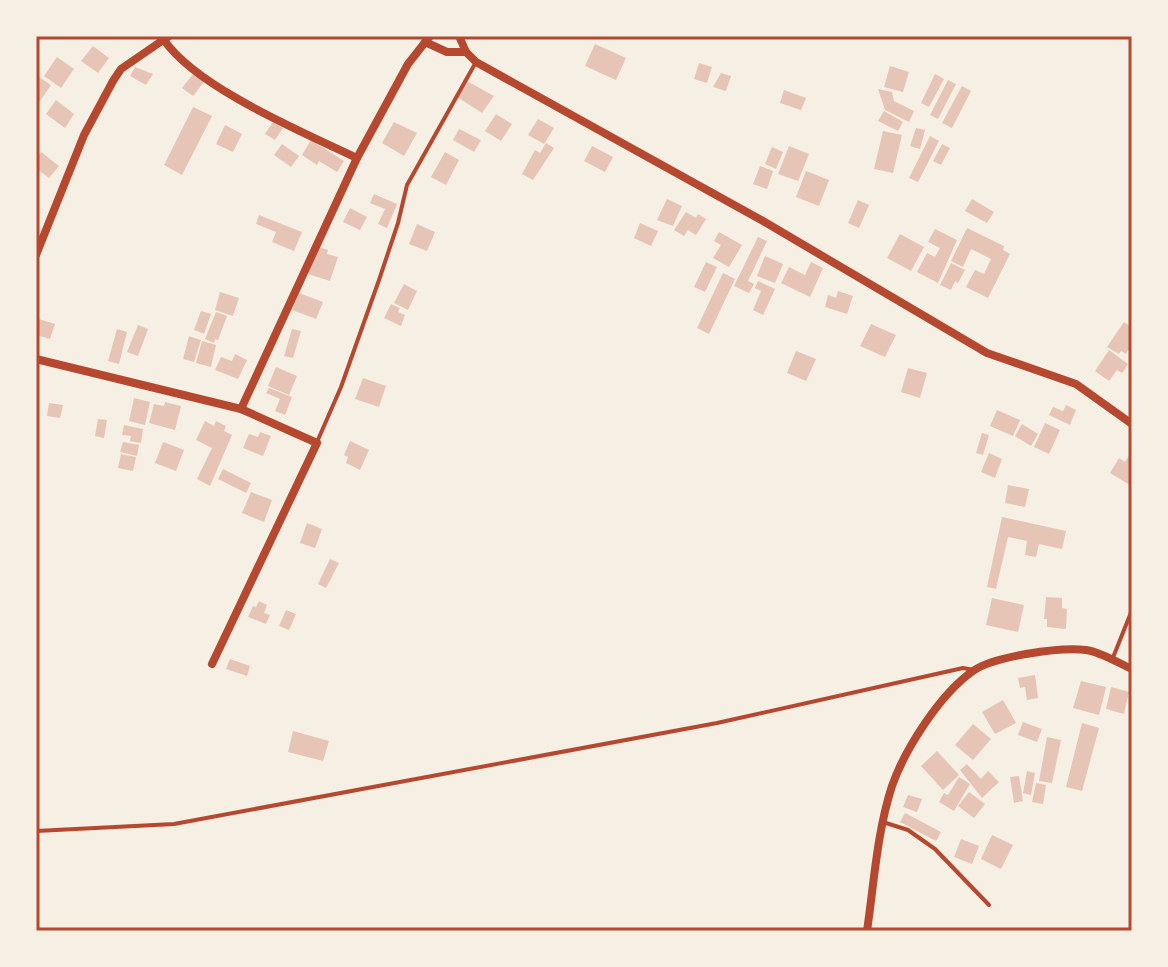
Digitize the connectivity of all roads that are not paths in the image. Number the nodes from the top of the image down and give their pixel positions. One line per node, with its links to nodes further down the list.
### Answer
1 (459, 36): 4 (street)
2 (167, 38): 6 (street); 7 (street)
3 (428, 39): 4 (street); 6 (street)
4 (466, 52): 5 (street)
5 (476, 62): 10 (street); 11 (lane)
6 (357, 158): 9 (street)
7 (36, 255)
8 (36, 359): 9 (street)
9 (241, 409): 11 (street)
10 (1132, 424)
11 (317, 443): 14 (street)
12 (1132, 610): 13 (lane)
13 (1112, 660): 15 (street); 16 (street)
14 (212, 664)
15 (1132, 669)
16 (974, 670): 17 (street); 18 (lane)
17 (883, 822): 19 (lane); 20 (street)
18 (36, 831)
19 (989, 905)
20 (867, 931)

